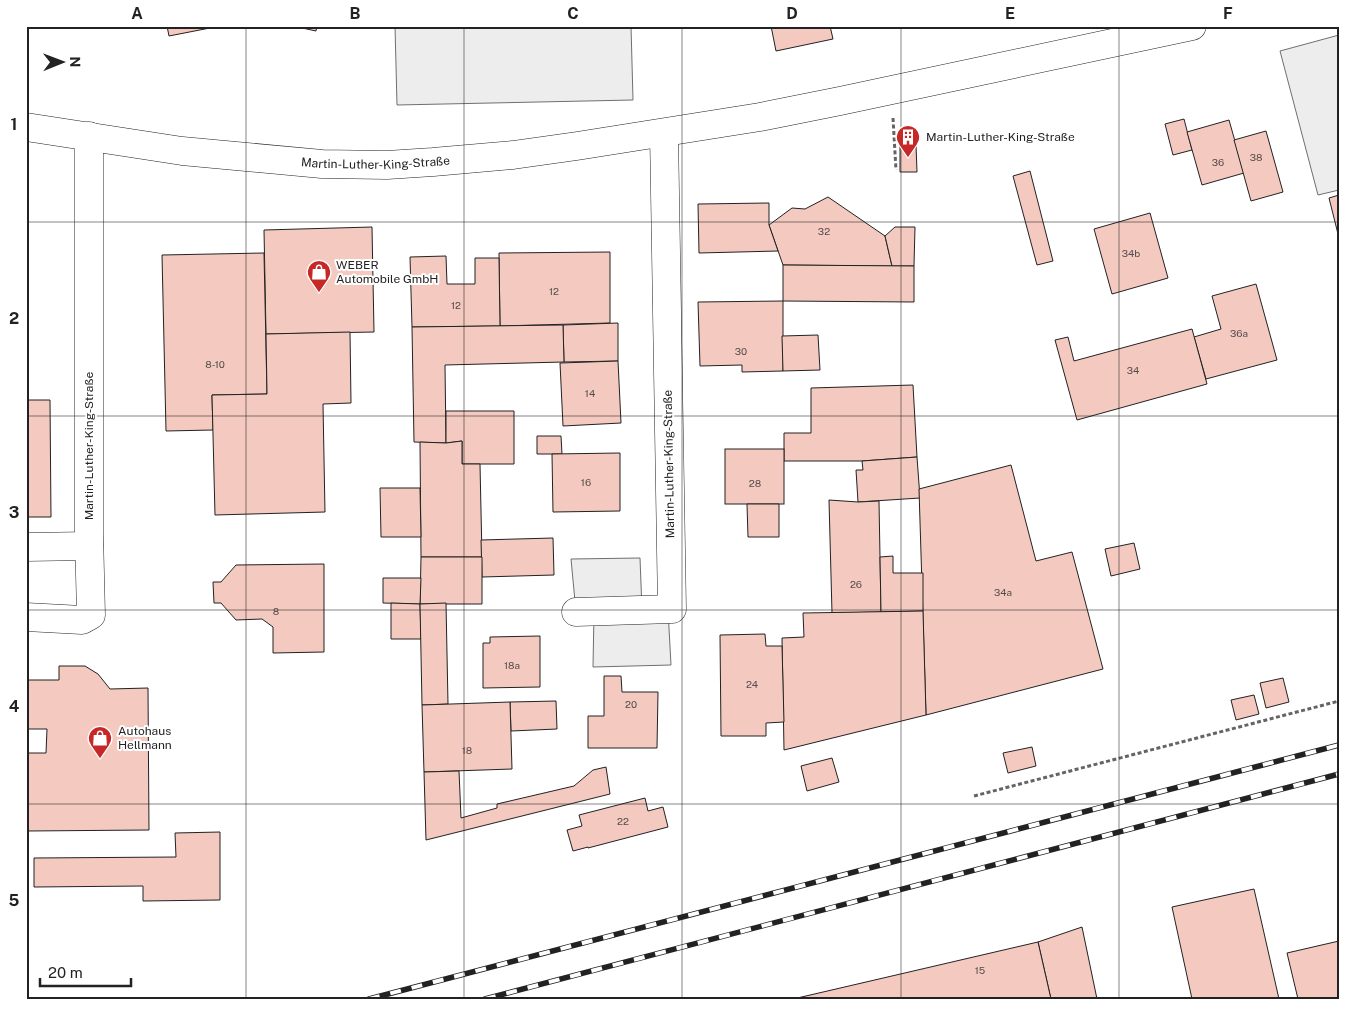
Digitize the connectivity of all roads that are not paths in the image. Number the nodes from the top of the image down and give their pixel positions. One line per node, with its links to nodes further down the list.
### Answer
1 (1192, 26): 3 (street, Martin-Luther-King-Straße)
2 (26, 127): 4 (street, Martin-Luther-King-Straße)
3 (664, 133): 4 (street, Martin-Luther-King-Straße); 7 (street, Martin-Luther-King-Straße)
4 (89, 136): 5 (street, Martin-Luther-King-Straße)
5 (89, 546): 6 (street); 8 (street, Martin-Luther-King-Straße)
6 (26, 547)
7 (576, 612)
8 (26, 617)

